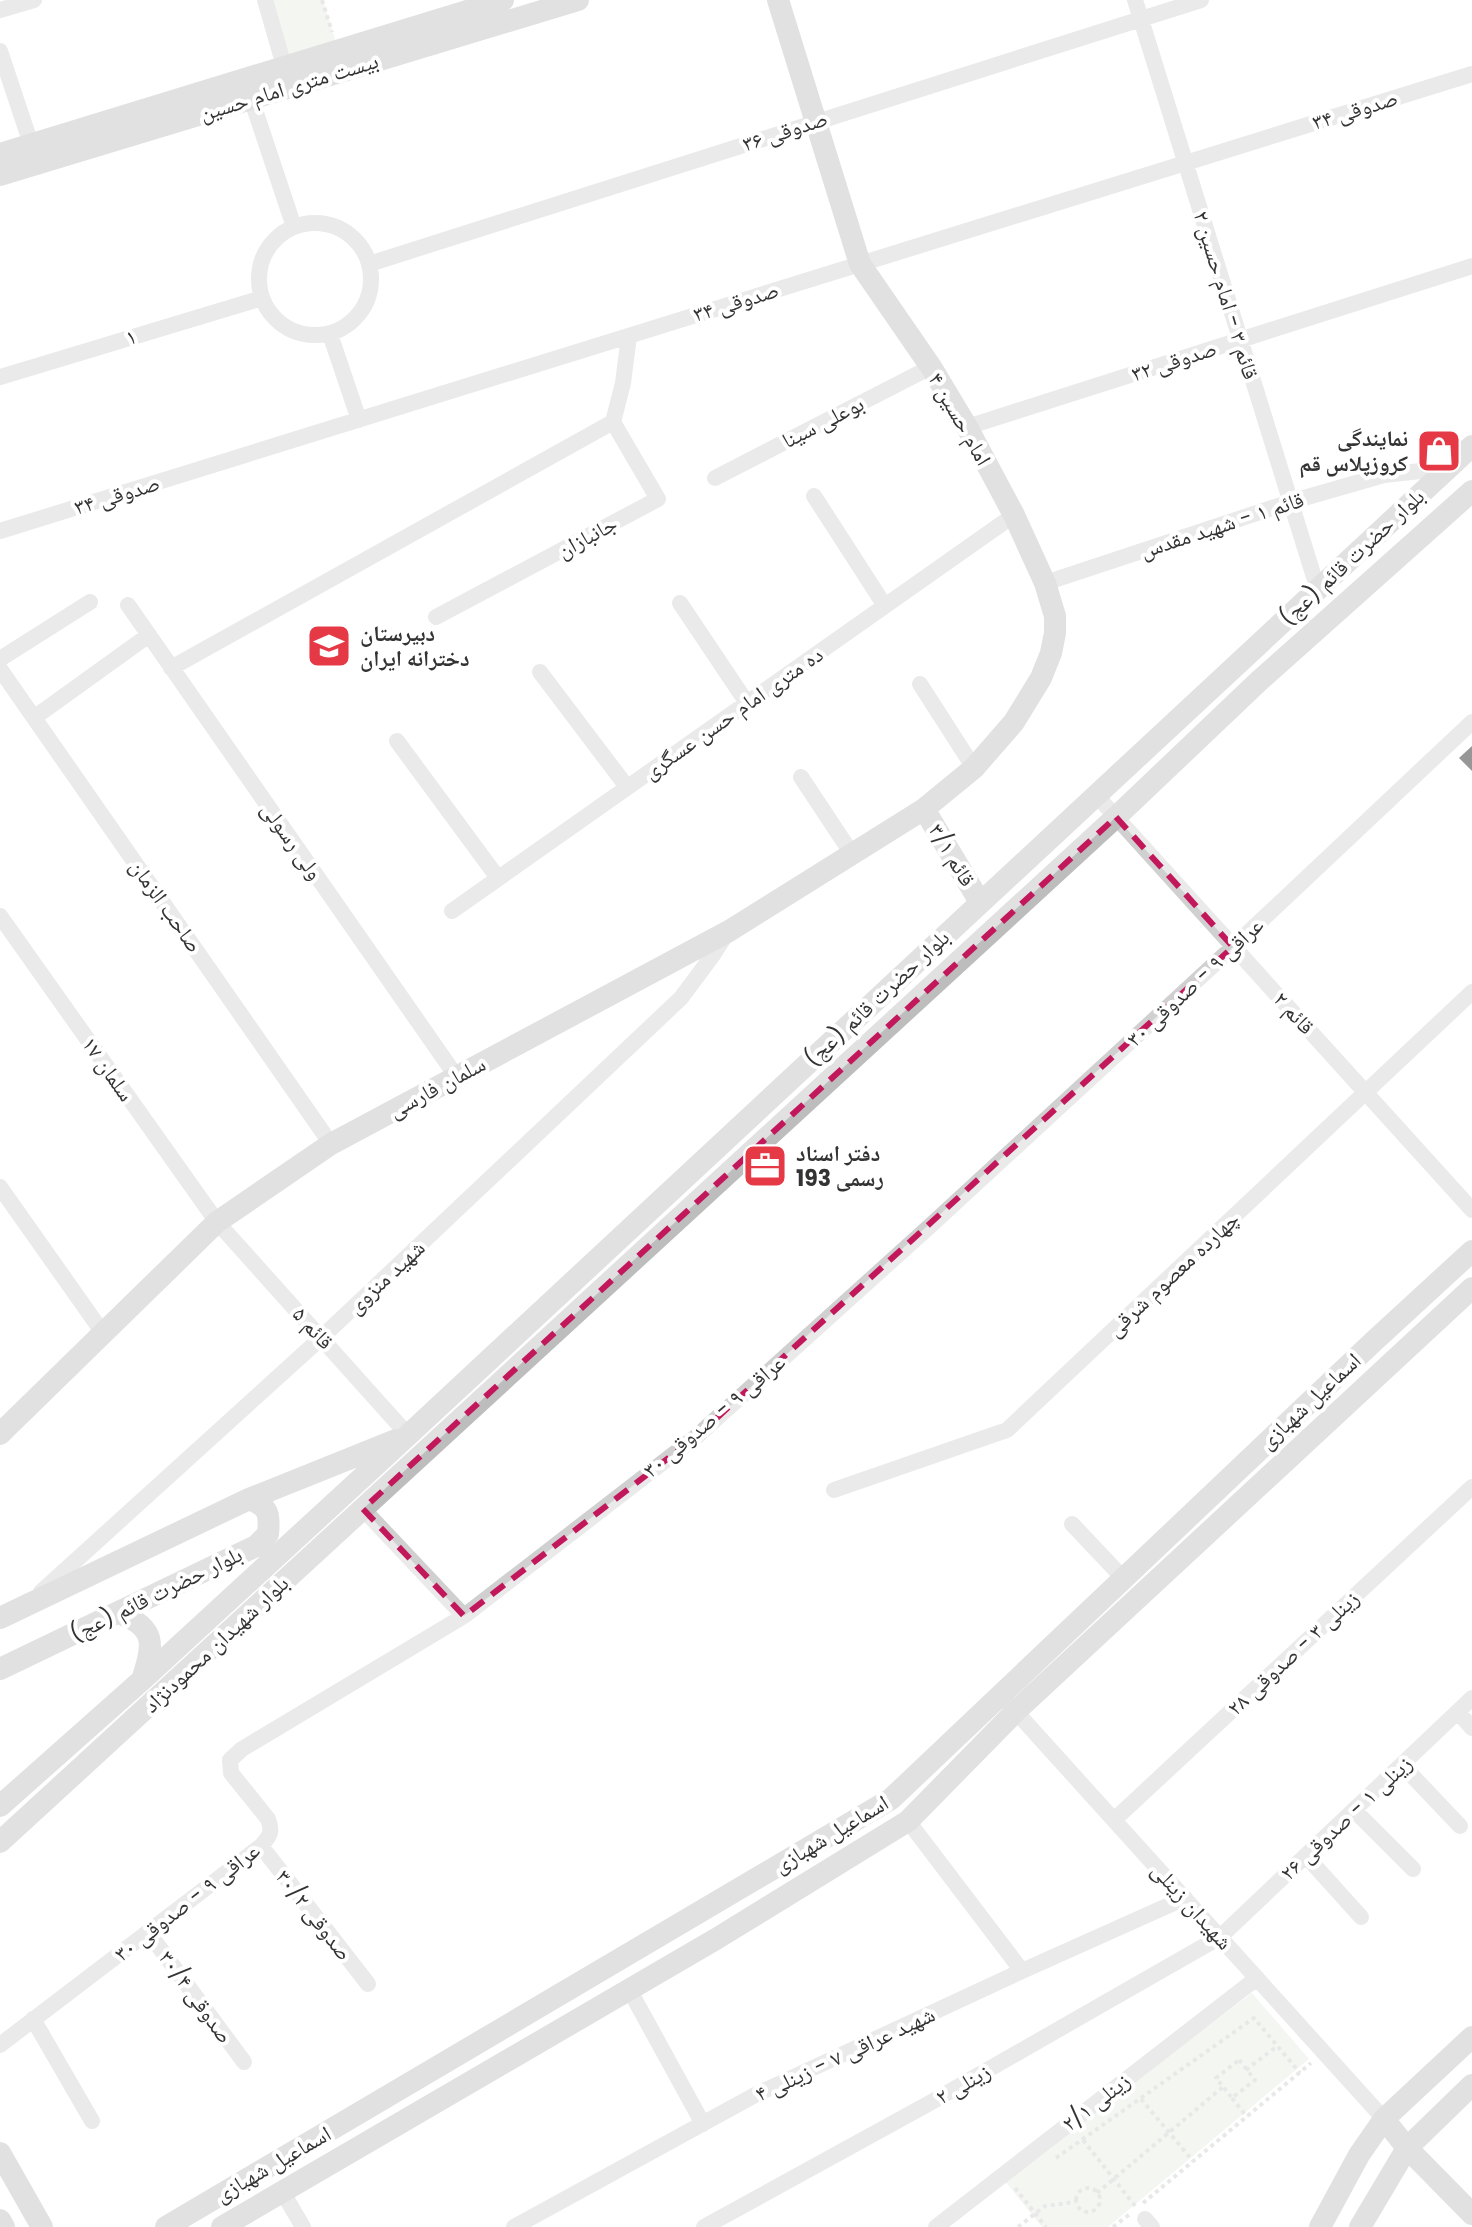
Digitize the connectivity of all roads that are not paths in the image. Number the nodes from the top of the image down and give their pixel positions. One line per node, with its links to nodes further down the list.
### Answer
1 (34, 0): 8 (street)
2 (265, 0): 12 (street)
3 (503, 0): 12 (main road, بیست متری امام حسین)
4 (578, 0): 12 (main road, بیست متری امام حسین)
5 (778, 0): 14 (main road, امام حسین ۴)
6 (1135, 0): 9 (street, قائم ۳ - امام حسین ۲)
7 (1201, 0): 9 (street, صدوقی ۳۶)
8 (0, 10)
9 (1141, 19): 14 (street, صدوقی ۳۶); 17 (street, قائم ۳ - امام حسین ۲)
10 (0, 51): 15 (street)
11 (1472, 74): 17 (street, صدوقی ۳۴)
12 (286, 77): 13 (main road, بیست متری امام حسین); 15 (main road, بیست متری امام حسین)
13 (251, 98): 18 (main road, بیست متری امام حسین); 19 (street)
14 (815, 122): 20 (street, صدوقی ۳۶); 21 (main road, امام حسین ۴)
15 (31, 144): 16 (main road, بیست متری امام حسین)
16 (0, 154)
17 (1184, 163): 21 (street, صدوقی ۳۴); 26 (street, قائم ۳ - امام حسین ۲)
18 (0, 175)
19 (294, 227): 20 (street); 23 (street)
20 (369, 264): 24 (street)
21 (860, 264): 25 (street, صدوقی ۳۴); 27 (main road, امام حسین ۴)
22 (1472, 266): 26 (street, صدوقی ۳۲)
23 (262, 298): 24 (street); 28 (street, ۱)
24 (330, 334): 29 (street)
25 (629, 336): 29 (street, صدوقی ۳۴); 30 (street)
26 (1240, 340): 31 (street, صدوقی ۳۲); 37 (street, قائم ۳ - امام حسین ۲)
27 (931, 367): 31 (main road, امام حسین ۴); 34 (street, بوعلی سینا)
28 (0, 377)
29 (359, 420): 39 (street, صدوقی ۳۴)
30 (613, 422): 46 (street, جانبازان); 49 (street)
31 (967, 427): 38 (main road, امام حسین ۴)
32 (1472, 446): 33 (main road, بلوار حضرت قائم (عج))
33 (1448, 468): 37 (street, قائم ۱ - شهید مقدس); 41 (main road, بلوار حضرت قائم (عج))
34 (715, 478)
35 (1472, 491): 62 (main road, بلوار حضرت قائم (عج))
36 (814, 496): 45 (street)
37 (1290, 502): 40 (street, قائم ۱ - شهید مقدس); 41 (street, قائم ۳ - امام حسین ۲)
38 (1014, 515): 40 (main road, امام حسین ۴); 45 (street, ده متری امام حسن عسگری)
39 (0, 531)
40 (1045, 583): 57 (main road, امام حسین ۴)
41 (1318, 590): 60 (main road, بلوار حضرت قائم (عج))
42 (90, 602): 48 (street)
43 (680, 603): 53 (street)
44 (128, 605): 47 (street, ولی رسولی)
45 (885, 606): 53 (street, ده متری امام حسن عسگری)
46 (436, 617)
47 (149, 635): 49 (street, ولی رسولی); 54 (street)
48 (0, 659)
49 (171, 668): 71 (street, ولی رسولی)
50 (0, 669): 54 (street, صاحب الزمان)
51 (540, 672): 59 (street)
52 (920, 684): 57 (street)
53 (747, 703): 59 (street, ده متری امام حسن عسگری)
54 (35, 717): 73 (street, صاحب الزمان)
55 (1472, 722): 69 (street, عراقی ۹ - صدوقی ۳۰)
56 (397, 741): 64 (street)
57 (974, 768): 61 (main road, امام حسین ۴)
58 (801, 777): 63 (street)
59 (627, 787): 64 (street, ده متری امام حسن عسگری)
60 (1096, 795): 62 (street, قائم ۲); 65 (main road, بلوار حضرت قائم (عج))
61 (924, 809): 63 (main road, سلمان فارسی); 65 (main road, قائم ۳/۱)
62 (1116, 817): 69 (street, قائم ۲); 83 (main road, بلوار حضرت قائم (عج))
63 (852, 854): 68 (main road, سلمان فارسی)
64 (498, 878): 66 (street, ده متری امام حسن عسگری)
65 (980, 902): 82 (main road, بلوار حضرت قائم (عج))
66 (452, 911)
67 (0, 916): 76 (street, سلمان ۱۷)
68 (729, 931): 71 (main road, سلمان فارسی); 80 (street, شهید منزوی)
69 (1233, 947): 72 (street, قائم ۲); 92 (street, عراقی ۹ - صدوقی ۳۰)
70 (1472, 992): 72 (street, چهارده معصوم شرقی)
71 (456, 1076): 73 (main road, سلمان فارسی)
72 (1366, 1093): 75 (street, قائم ۲); 85 (street, چهارده معصوم شرقی)
73 (331, 1144): 76 (main road, سلمان فارسی)
74 (0, 1187): 79 (street)
75 (1472, 1210)
76 (217, 1222): 79 (main road, سلمان فارسی); 80 (street, قائم ۵)
77 (1472, 1251): 89 (main road, اسماعیل شهبازی)
78 (1472, 1288): 98 (main road, اسماعیل شهبازی)
79 (103, 1333): 81 (main road, سلمان فارسی)
80 (321, 1338): 82 (street, قائم ۵); 90 (street, شهید منزوی)
81 (0, 1434)
82 (408, 1435): 86 (main road, بلوار حضرت قائم (عج)); 95 (main road, بلوار شهیدان محمودنژاد)
83 (432, 1445): 87 (main road, بلوار شهیدان محمودنژاد)
84 (1472, 1487): 104 (street, زینلی ۳ - صدوقی ۲۸)
85 (834, 1490)
86 (249, 1499): 90 (main road, بلوار حضرت قائم (عج)); 91 (main road, بلوار حضرت قائم (عج))
87 (363, 1509): 92 (street); 107 (main road, بلوار شهیدان محمودنژاد)
88 (1072, 1524): 89 (street)
89 (1123, 1578): 96 (main road, اسماعیل شهبازی)
90 (25, 1607): 93 (main road, بلوار حضرت قائم (عج))
91 (118, 1613): 94 (main road, بلوار حضرت قائم (عج)); 95 (main road)
92 (464, 1616): 108 (street, عراقی ۹ - صدوقی ۳۰)
93 (0, 1618)
94 (0, 1669)
95 (142, 1680): 102 (main road, بلوار شهیدان محمودنژاد)
96 (1000, 1694): 98 (street, شهیدان زینلی); 134 (main road, اسماعیل شهبازی)
97 (1472, 1698): 99 (street, زینلی ۱ - صدوقی ۲۶)
98 (1016, 1711): 104 (street, شهیدان زینلی); 105 (main road, اسماعیل شهبازی)
99 (1458, 1712): 100 (street); 101 (street, زینلی ۱ - صدوقی ۲۶)
100 (1472, 1728)
101 (1402, 1765): 103 (street, زینلی ۱ - صدوقی ۲۶); 106 (street)
102 (0, 1806)
103 (1354, 1810): 109 (street, زینلی ۱ - صدوقی ۲۶); 110 (street)
104 (1114, 1820): 111 (street, شهیدان زینلی)
105 (908, 1821): 115 (street); 118 (main road, اسماعیل شهبازی)
106 (1460, 1826)
107 (0, 1842)
108 (261, 1846): 113 (street, عراقی ۹ - صدوقی ۳۰); 117 (street, صدوقی ۳۰/۲)
109 (1306, 1856): 112 (street); 114 (street, زینلی ۱ - صدوقی ۲۶)
110 (1413, 1869)
111 (1185, 1898): 114 (street, شهیدان زینلی); 115 (street, شهید عراقی ۷ - زینلی ۴)
112 (1361, 1917)
113 (148, 1932): 119 (street, عراقی ۹ - صدوقی ۳۰); 122 (street, صدوقی ۳۰/۴)
114 (1220, 1937): 116 (street, شهیدان زینلی); 138 (street, زینلی ۲)
115 (1022, 1971): 126 (street, شهید عراقی ۷ - زینلی ۴)
116 (1257, 1978): 124 (street, شهیدان زینلی); 139 (street, زینلی ۲/۱)
117 (368, 1984)
118 (629, 1989): 126 (street); 129 (main road, اسماعیل شهبازی)
119 (33, 2019): 121 (street, عراقی ۹ - صدوقی ۳۰); 125 (street)
120 (1472, 2037): 124 (main road)
121 (0, 2045)
122 (244, 2062)
123 (1472, 2085): 127 (main road)
124 (1384, 2119): 127 (main road); 140 (main road)
125 (92, 2121)
126 (703, 2124): 137 (street, شهید عراقی ۷ - زینلی ۴)
127 (1407, 2148): 130 (main road); 141 (main road)
128 (0, 2153): 133 (main road)
129 (282, 2191): 135 (main road, اسماعیل شهبازی); 136 (street)
130 (1472, 2214)
131 (0, 2220): 132 (main road)
132 (4, 2227)
133 (42, 2227)
134 (166, 2227)
135 (222, 2227)
136 (303, 2227)
137 (514, 2227)
138 (704, 2227)
139 (936, 2227)
140 (1320, 2227)
141 (1360, 2227)

